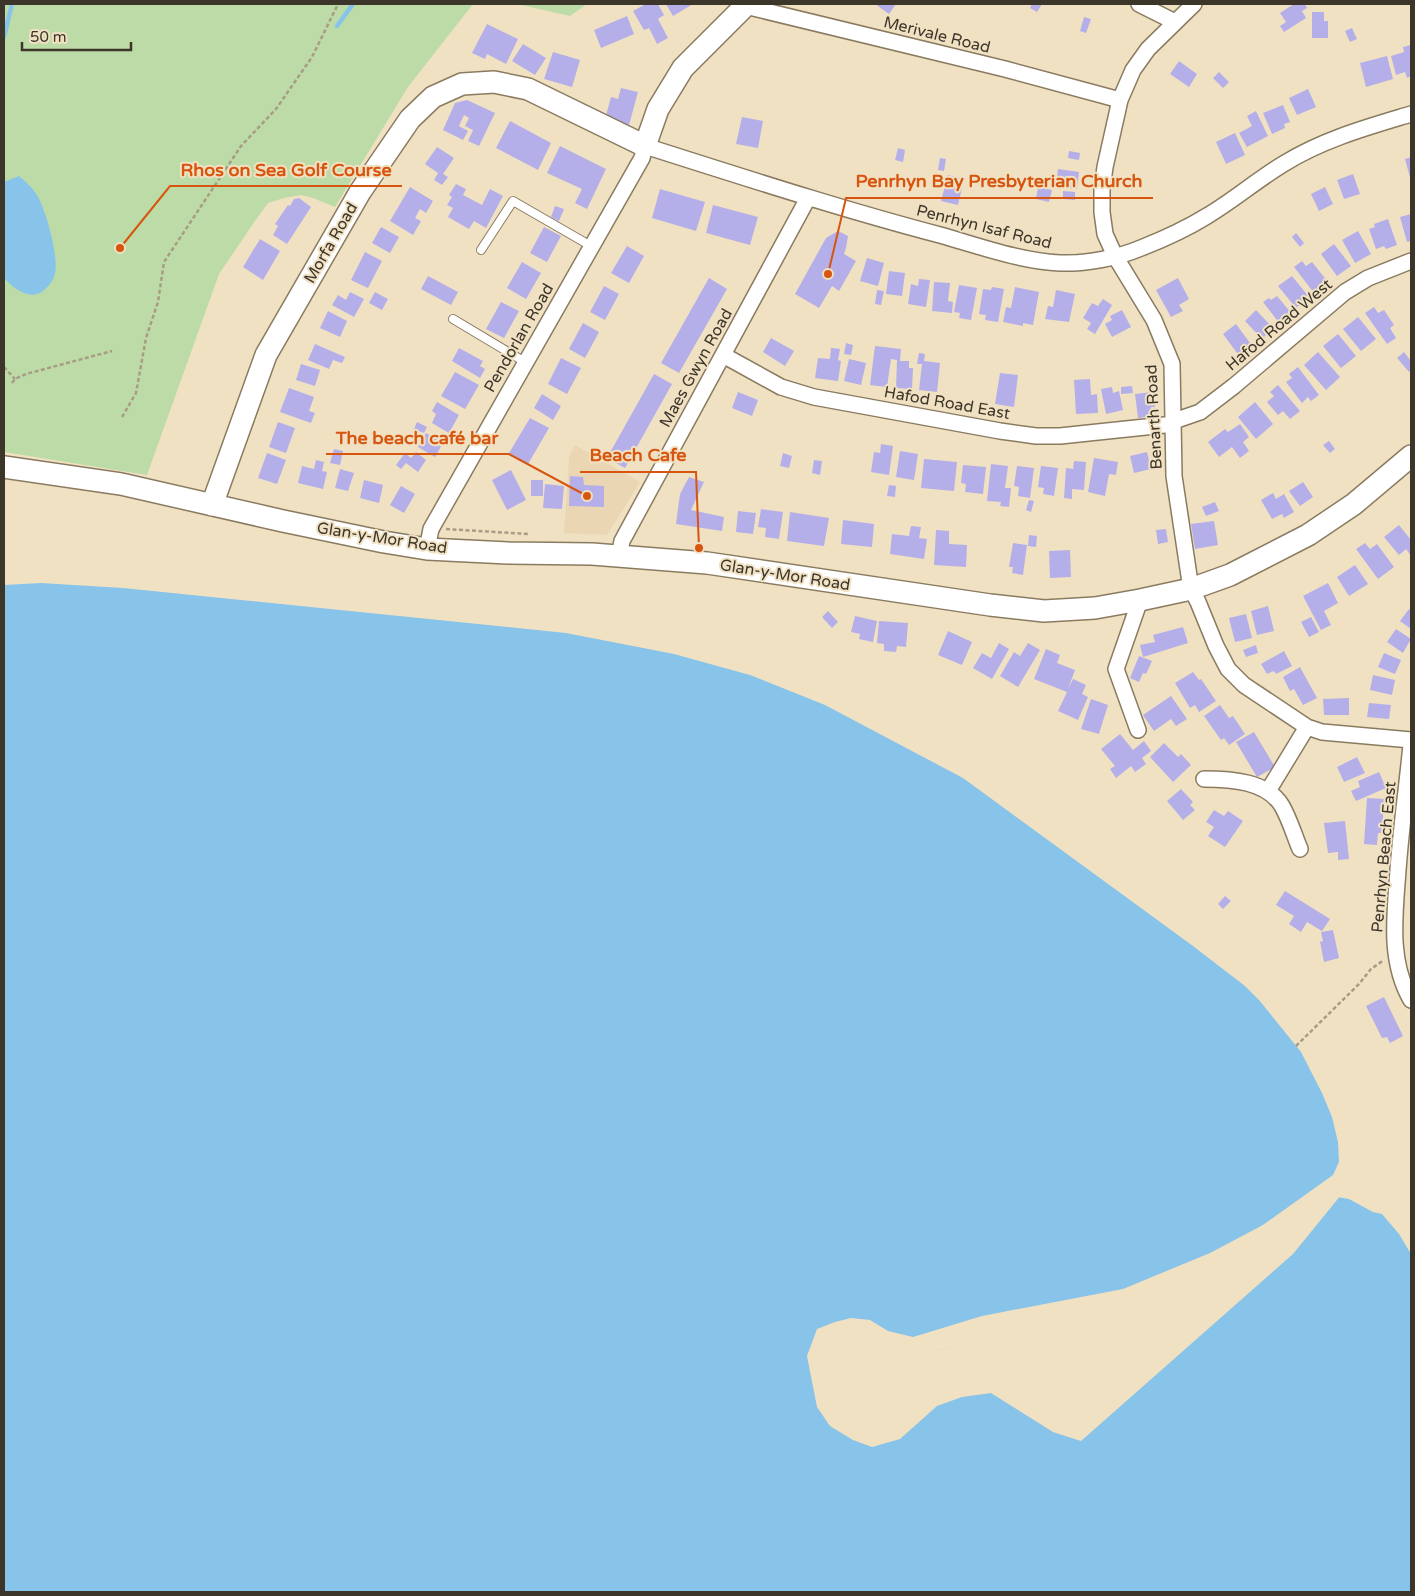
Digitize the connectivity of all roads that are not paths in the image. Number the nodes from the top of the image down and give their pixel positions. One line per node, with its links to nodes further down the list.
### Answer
1 (1139, 4): 4 (street)
2 (1194, 4): 4 (street, Benarth Road)
3 (746, 5): 5 (street, Merivale Road); 7 (street)
4 (1175, 22): 5 (street, Benarth Road)
5 (1120, 100): 11 (street, Benarth Road)
6 (1411, 114): 11 (street, Penrhyn Isaf Road)
7 (645, 146): 8 (street, Penrhyn Isaf Road); 9 (street, Pendorlan Road); 19 (street, Morfa Road)
8 (808, 198): 11 (street, Penrhyn Isaf Road); 14 (street, Maes Gwyn Road)
9 (591, 246): 10 (lane); 15 (street, Pendorlan Road)
10 (481, 250)
11 (1115, 256): 16 (street, Benarth Road)
12 (1411, 261): 16 (street, Hafod Road West)
13 (453, 319): 15 (lane)
14 (723, 355): 16 (street, Hafod Road East); 21 (street, Maes Gwyn Road)
15 (525, 362): 20 (street, Pendorlan Road)
16 (1174, 423): 22 (street, Benarth Road)
17 (1411, 456): 22 (street, Glan-y-Mor Road)
18 (4, 467): 19 (street, Glan-y-Mor Road)
19 (212, 505): 20 (street, Glan-y-Mor Road)
20 (429, 539): 21 (street, Glan-y-Mor Road)
21 (619, 556): 23 (street, Glan-y-Mor Road)
22 (1191, 589): 23 (street, Glan-y-Mor Road); 24 (street, Benarth Road)
23 (1140, 600): 25 (street)
24 (1307, 727): 26 (street); 29 (street)
25 (1138, 730)
26 (1411, 740)
27 (1411, 745): 30 (street, Penrhyn Beach East)
28 (1204, 779): 29 (street)
29 (1268, 791): 31 (street)
30 (1406, 841): 32 (street, Penrhyn Beach East)
31 (1300, 849)
32 (1411, 1000)

